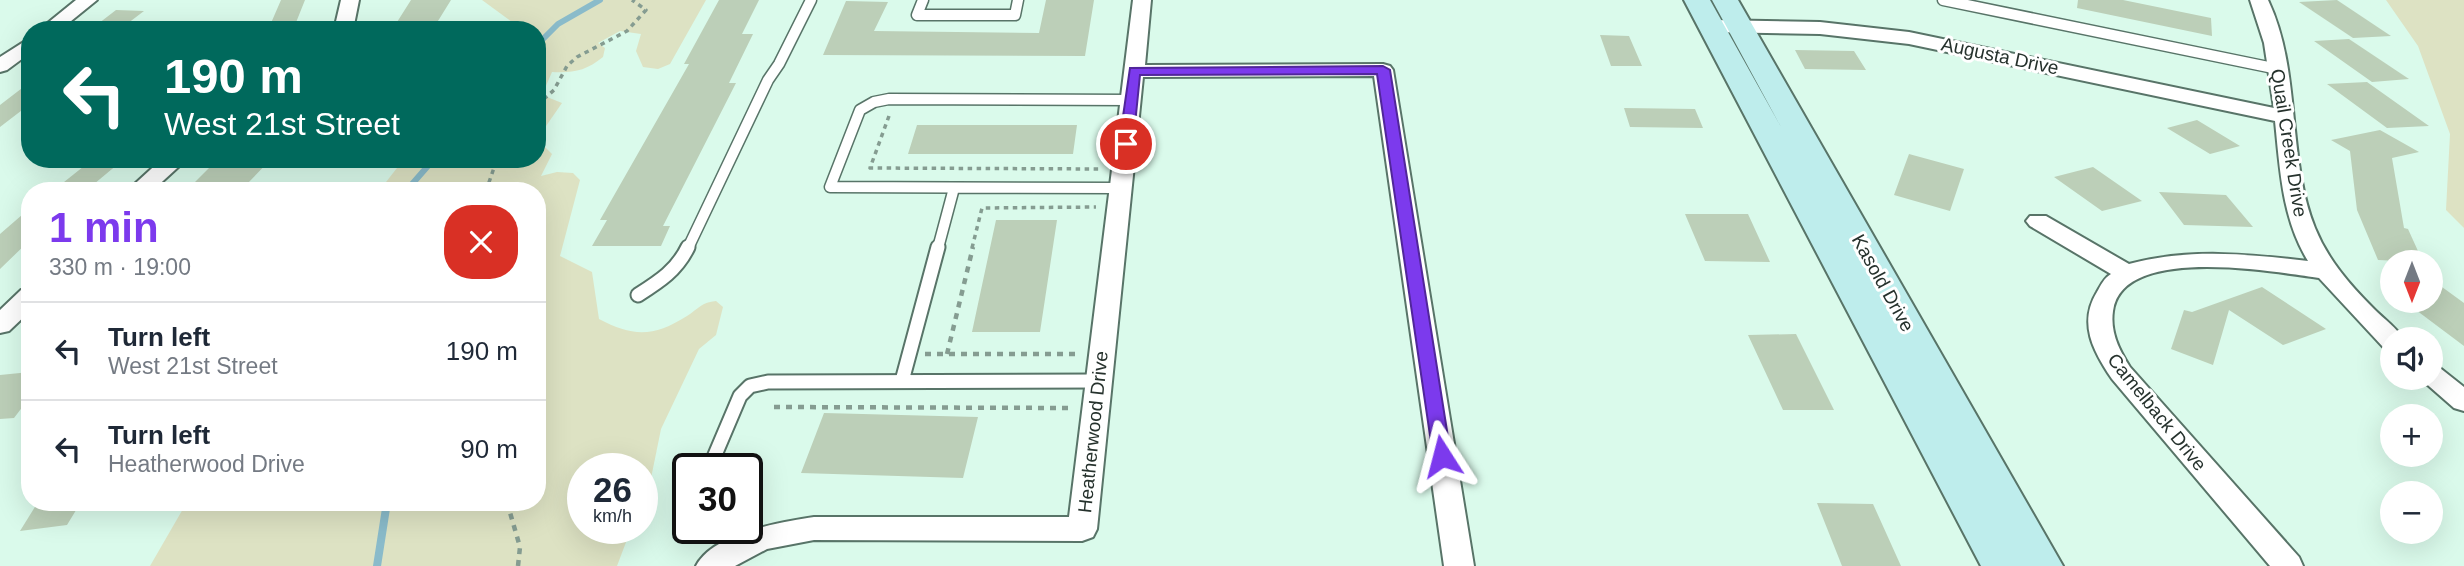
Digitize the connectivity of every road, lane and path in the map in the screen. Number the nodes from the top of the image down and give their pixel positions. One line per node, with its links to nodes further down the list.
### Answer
1 (88, 0): 11 (street)
2 (350, 0): 12 (street)
3 (632, 0): 17 (path)
4 (811, 0): 30 (lane)
5 (922, 0): 6 (lane)
6 (1018, 0)
7 (1142, 0): 16 (street, Heatherwood Drive)
8 (1943, 0): 15 (lane)
9 (2259, 0): 15 (street, Quail Creek Drive)
10 (1718, 13): 20 (street, Augusta Drive); 50 (main road, Kasold Drive); 51 (main road, Kasold Drive)
11 (60, 21)
12 (345, 21)
13 (21, 51): 14 (street)
14 (0, 66)
15 (2277, 69): 20 (street, Quail Creek Drive)
16 (1134, 71): 18 (street, Heatherwood Drive); 49 (street)
17 (546, 97)
18 (1131, 100): 24 (lane); 25 (street, Heatherwood Drive)
19 (902, 116): 22 (path)
20 (2286, 117): 28 (street, Quail Creek Drive)
21 (165, 168): 23 (street)
22 (1100, 169)
23 (149, 182)
24 (954, 188): 25 (lane); 37 (lane)
25 (1121, 188): 38 (street, Heatherwood Drive)
26 (1096, 207): 35 (path)
27 (2038, 221): 29 (street)
28 (2327, 271): 29 (street, Camelback Drive); 33 (street, Quail Creek Drive)
29 (2128, 274): 52 (street, Camelback Drive)
30 (638, 295)
31 (21, 305): 32 (street)
32 (0, 325)
33 (2380, 328)
34 (925, 354): 35 (path)
35 (947, 354): 36 (path)
36 (1077, 354)
37 (902, 381): 38 (lane); 43 (lane)
38 (1099, 381): 46 (street, Heatherwood Drive)
39 (2443, 384): 40 (street)
40 (2464, 401)
41 (774, 407): 42 (path)
42 (1070, 408)
43 (716, 453)
44 (510, 511): 47 (path)
45 (733, 544): 46 (lane)
46 (737, 549): 48 (street, Heatherwood Drive)
47 (518, 566)
48 (711, 566)
49 (1459, 566)
50 (2002, 566)
51 (2042, 566)
52 (2288, 566)

